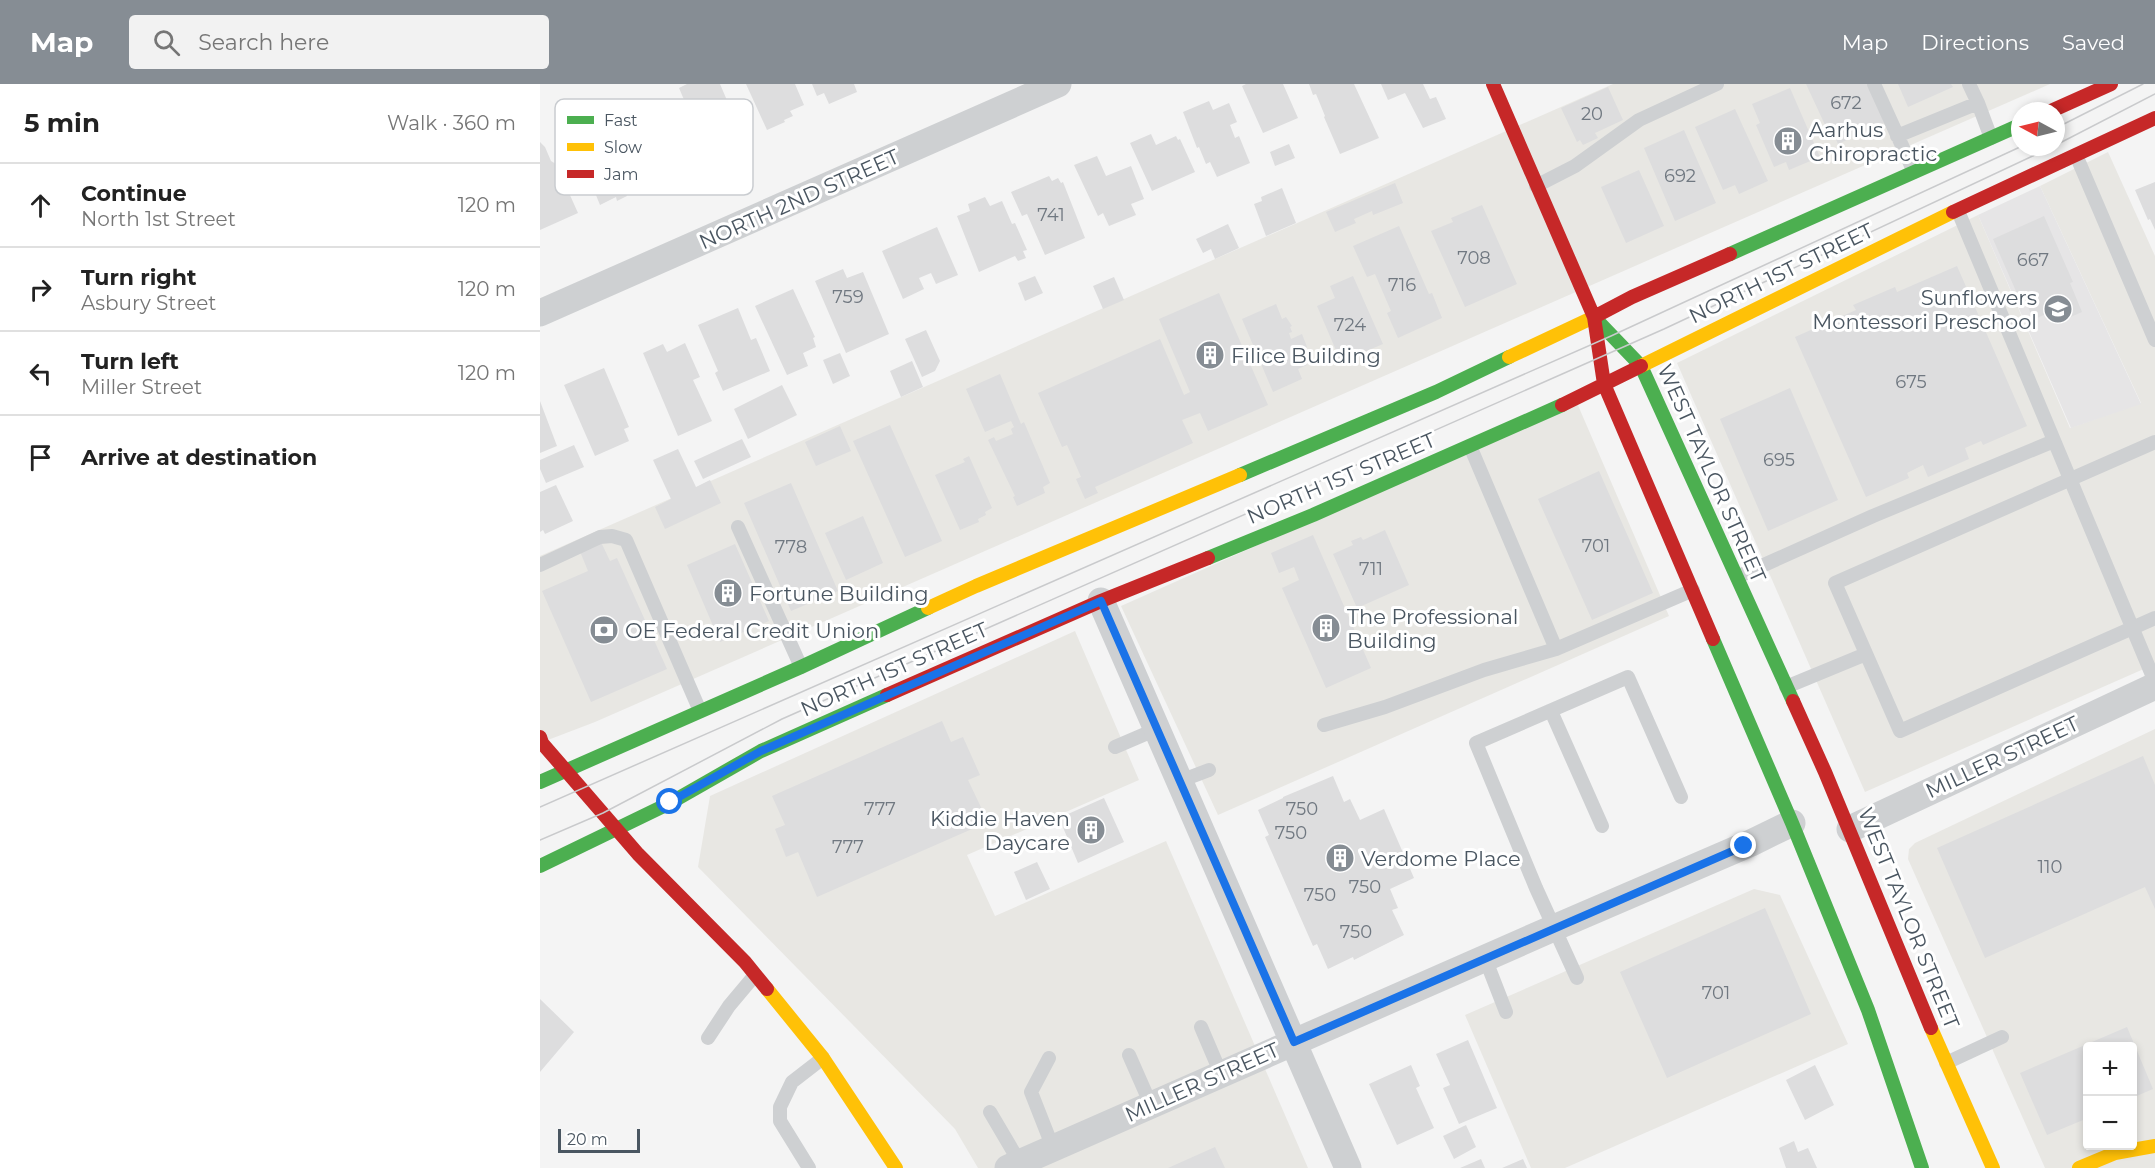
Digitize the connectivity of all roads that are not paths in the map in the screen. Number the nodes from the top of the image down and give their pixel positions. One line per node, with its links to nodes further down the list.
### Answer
1 (1058, 84): 17 (street, NORTH 2ND STREET)
2 (1493, 84): 15 (main road)
3 (1717, 84): 15 (lane)
4 (1874, 84): 11 (lane)
5 (1969, 84): 7 (lane)
6 (2111, 84): 8 (main road)
7 (1978, 104): 11 (lane); 12 (lane)
8 (2065, 105)
9 (2155, 118): 13 (main road, NORTH 1ST STREET)
10 (2011, 129): 12 (main road, NORTH 1ST STREET)
11 (1898, 136): 14 (lane)
12 (1991, 138): 14 (main road, NORTH 1ST STREET)
13 (2076, 155): 16 (main road, NORTH 1ST STREET); 19 (lane)
14 (1914, 172): 18 (main road, NORTH 1ST STREET)
15 (1536, 186): 18 (main road)
16 (1958, 210): 20 (main road, NORTH 1ST STREET); 22 (lane)
17 (540, 313)
18 (1593, 317): 20 (main road, WEST TAYLOR STREET); 21 (main road); 35 (main road, NORTH 1ST STREET)
19 (2155, 340)
20 (1641, 366): 21 (main road, NORTH 1ST STREET); 28 (main road, WEST TAYLOR STREET)
21 (1604, 384): 24 (main road, NORTH 1ST STREET); 29 (main road)
22 (2054, 441): 25 (lane); 28 (lane)
23 (2155, 442): 25 (lane)
24 (1470, 446): 30 (main road, NORTH 1ST STREET); 33 (lane)
25 (2070, 480): 32 (lane); 34 (lane)
26 (738, 527): 35 (lane)
27 (540, 565): 38 (lane)
28 (1737, 577): 37 (main road, WEST TAYLOR STREET)
29 (1693, 590): 33 (lane); 49 (main road)
30 (1101, 601): 41 (street); 51 (main road, NORTH 1ST STREET)
31 (2155, 618): 32 (lane)
32 (2133, 628): 34 (lane); 36 (lane)
33 (1556, 649): 40 (lane)
34 (1866, 654): 37 (lane)
35 (801, 667): 38 (main road, NORTH 1ST STREET)
36 (2155, 684): 52 (street, MILLER STREET)
37 (1786, 687): 52 (main road, WEST TAYLOR STREET)
38 (700, 711): 45 (main road, NORTH 1ST STREET)
39 (1551, 711): 48 (lane); 50 (lane); 54 (lane)
40 (1323, 725)
41 (1157, 729): 43 (lane); 46 (street)
42 (540, 737): 45 (main road)
43 (1115, 747)
44 (1209, 770): 46 (lane)
45 (567, 771): 47 (main road, NORTH 1ST STREET); 51 (main road)
46 (1180, 781): 62 (street)
47 (540, 782)
48 (1681, 797)
49 (1792, 823): 54 (street, MILLER STREET); 77 (main road)
50 (1602, 826)
51 (617, 829): 53 (main road, NORTH 1ST STREET); 56 (main road)
52 (1850, 829): 66 (main road, WEST TAYLOR STREET)
53 (540, 866)
54 (1556, 927): 55 (street, MILLER STREET); 57 (lane)
55 (1485, 958): 58 (lane); 62 (street, MILLER STREET)
56 (755, 975): 61 (lane); 64 (main road)
57 (1578, 978)
58 (1506, 1012)
59 (1201, 1027): 67 (lane)
60 (2002, 1037): 66 (lane)
61 (708, 1038)
62 (1294, 1042): 67 (street, MILLER STREET); 76 (street)
63 (1129, 1055): 68 (lane)
64 (823, 1058): 74 (lane); 75 (main road)
65 (1049, 1058): 70 (lane)
66 (1946, 1063): 78 (main road, WEST TAYLOR STREET)
67 (1221, 1074): 68 (street, MILLER STREET)
68 (1151, 1105): 70 (street, MILLER STREET)
69 (990, 1112): 73 (lane)
70 (1053, 1148): 73 (street, MILLER STREET)
71 (2155, 1149): 72 (main road); 79 (main road)
72 (2141, 1162)
73 (1014, 1166)
74 (810, 1168)
75 (896, 1168)
76 (1348, 1168)
77 (1922, 1168)
78 (1993, 1168)
79 (2079, 1168)

